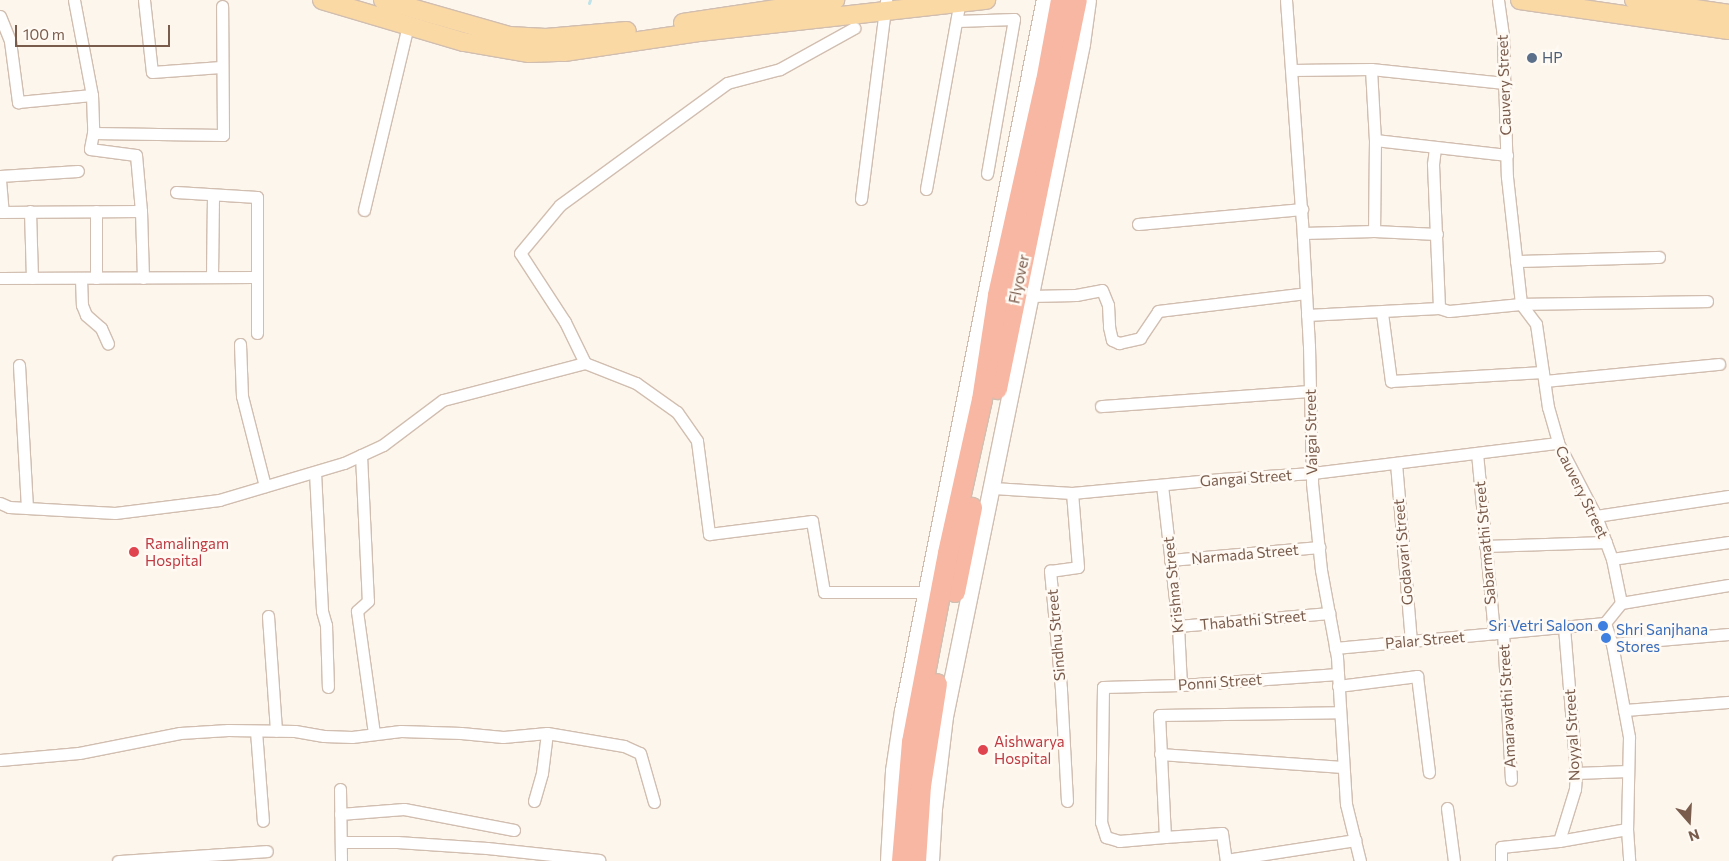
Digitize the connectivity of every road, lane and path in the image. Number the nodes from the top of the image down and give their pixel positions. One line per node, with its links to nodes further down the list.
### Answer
1 (74, 0): 28 (street)
2 (144, 0): 24 (street)
3 (322, 0): 21 (main road)
4 (383, 0): 5 (main road)
5 (835, 0)
6 (986, 0): 15 (main road)
7 (1046, 0): 98 (street)
8 (1061, 0): 94 (highway)
9 (1076, 0): 94 (highway, Flyover)
10 (1088, 0): 61 (street)
11 (1286, 0): 26 (street, Vaigai Street)
12 (1498, 0): 27 (street, Cauvery Street)
13 (1520, 0): 23 (main road)
14 (1634, 0): 18 (main road)
15 (960, 1): 17 (main road); 20 (street)
16 (222, 6): 24 (street)
17 (885, 6): 21 (main road); 40 (street)
18 (1729, 14)
19 (0, 16): 28 (street)
20 (957, 21): 34 (street); 37 (street)
21 (408, 26): 42 (street)
22 (854, 28): 70 (street)
23 (1729, 30)
24 (221, 67): 29 (street)
25 (1371, 69): 26 (street); 27 (street); 30 (street)
26 (1292, 70): 41 (street, Vaigai Street)
27 (1504, 83): 32 (street, Cauvery Street)
28 (92, 95): 29 (street)
29 (93, 133): 45 (street)
30 (1375, 140): 31 (street); 48 (street)
31 (1435, 148): 32 (street); 50 (street)
32 (1507, 155): 52 (street, Cauvery Street)
33 (78, 171): 35 (street)
34 (987, 174)
35 (0, 176)
36 (0, 180): 46 (street)
37 (926, 189)
38 (176, 192): 39 (street)
39 (213, 195): 53 (street); 54 (street)
40 (861, 199)
41 (1302, 209): 47 (street); 49 (street, Vaigai Street)
42 (364, 210)
43 (30, 211): 44 (street); 46 (street); 56 (street)
44 (96, 211): 45 (street); 58 (street)
45 (141, 211): 59 (street)
46 (1, 212)
47 (1138, 224)
48 (1374, 231): 49 (street); 50 (street)
49 (1303, 234): 60 (street, Vaigai Street)
50 (1437, 234): 64 (street)
51 (1659, 257): 52 (street)
52 (1516, 261): 63 (street, Cauvery Street)
53 (212, 277): 54 (street); 59 (street)
54 (255, 277): 67 (street)
55 (0, 278): 56 (street)
56 (32, 278): 57 (street)
57 (81, 278): 58 (street); 68 (street)
58 (96, 278): 59 (street)
59 (143, 278)
60 (1306, 293): 61 (street); 66 (street, Vaigai Street)
61 (1030, 296): 84 (street)
62 (1707, 301): 63 (street)
63 (1521, 304): 64 (street); 73 (street, Cauvery Street)
64 (1439, 308): 65 (street)
65 (1382, 313): 66 (street); 73 (street)
66 (1307, 315): 74 (street, Vaigai Street)
67 (257, 333)
68 (108, 344)
69 (240, 344): 83 (street)
70 (585, 363): 78 (street); 98 (street)
71 (1719, 364): 73 (street)
72 (19, 365): 88 (street)
73 (1544, 376): 76 (street, Cauvery Street)
74 (1310, 391): 75 (street); 81 (street, Vaigai Street)
75 (1101, 406)
76 (1558, 444): 77 (street, Gangai Street); 89 (street, Cauvery Street)
77 (1477, 453): 79 (street, Gangai Street); 92 (street, Sabarmathi Street)
78 (361, 455): 80 (street); 121 (street)
79 (1396, 463): 81 (street, Gangai Street); 108 (street, Godavari Street)
80 (315, 472): 83 (street); 114 (street)
81 (1312, 473): 82 (street, Gangai Street); 93 (street, Vaigai Street)
82 (1162, 485): 85 (street, Gangai Street); 96 (street, Krishna Street)
83 (265, 486): 88 (street)
84 (993, 488): 85 (street, Gangai Street); 98 (street)
85 (1072, 493): 131 (street, Sindhu Street)
86 (1729, 496): 89 (street)
87 (0, 504): 88 (street)
88 (27, 508)
89 (1596, 516): 90 (street, Cauvery Street)
90 (1606, 542): 92 (street); 95 (street, Cauvery Street)
91 (1729, 542): 95 (street)
92 (1486, 546): 106 (street, Sabarmathi Street)
93 (1319, 547): 96 (street, Narmada Street); 100 (street, Vaigai Street)
94 (955, 556): 98 (highway)
95 (1612, 559): 99 (street, Cauvery Street)
96 (1170, 560): 104 (street, Krishna Street)
97 (1729, 585): 99 (street)
98 (948, 592): 103 (highway); 146 (street); 149 (street)
99 (1621, 603): 102 (street)
100 (1329, 613): 104 (street, Thabathi Street); 110 (street, Vaigai Street)
101 (268, 616): 119 (street)
102 (1605, 623): 105 (street, Palar Street); 109 (street)
103 (942, 624): 147 (highway); 148 (highway)
104 (1178, 626): 112 (street, Krishna Street)
105 (1564, 627): 106 (street, Palar Street); 127 (street, Noyyal Street)
106 (1498, 633): 108 (street, Palar Street); 128 (street, Amaravathi Street)
107 (1729, 634): 109 (street)
108 (1410, 641): 110 (street, Palar Street)
109 (1612, 644): 116 (street)
110 (1335, 648): 111 (street, Vaigai Street)
111 (1338, 674): 112 (street, Ponni Street); 113 (street, Vaigai Street)
112 (1180, 685): 138 (street, Ponni Street)
113 (1338, 686): 117 (street, Vaigai Street); 126 (street)
114 (328, 687)
115 (1729, 702): 116 (street)
116 (1624, 710): 125 (street)
117 (1340, 712): 122 (street); 124 (street, Vaigai Street)
118 (256, 731): 119 (street); 123 (street); 135 (street)
119 (276, 731): 121 (street)
120 (547, 733): 121 (street); 130 (street); 132 (street)
121 (374, 734)
122 (1160, 754): 124 (street); 138 (street)
123 (0, 760)
124 (1343, 766): 139 (street, Vaigai Street)
125 (1628, 771): 127 (street); 136 (street)
126 (1429, 772)
127 (1576, 773): 141 (street, Noyyal Street)
128 (1511, 780)
129 (340, 789): 134 (street)
130 (534, 801)
131 (1067, 801)
132 (654, 802)
133 (1447, 808): 151 (street)
134 (340, 814): 137 (street); 140 (street)
135 (263, 821)
136 (1627, 829): 141 (street); 153 (street)
137 (514, 830)
138 (1165, 837): 139 (street)
139 (1355, 840): 150 (street, Vaigai Street)
140 (341, 842): 143 (street); 145 (street)
141 (1559, 842): 152 (street)
142 (267, 851): 144 (street)
143 (599, 860)
144 (118, 861)
145 (341, 861)
146 (889, 861)
147 (902, 861)
148 (916, 861)
149 (931, 861)
150 (1360, 861)
151 (1454, 861)
152 (1501, 861)
153 (1629, 861)

